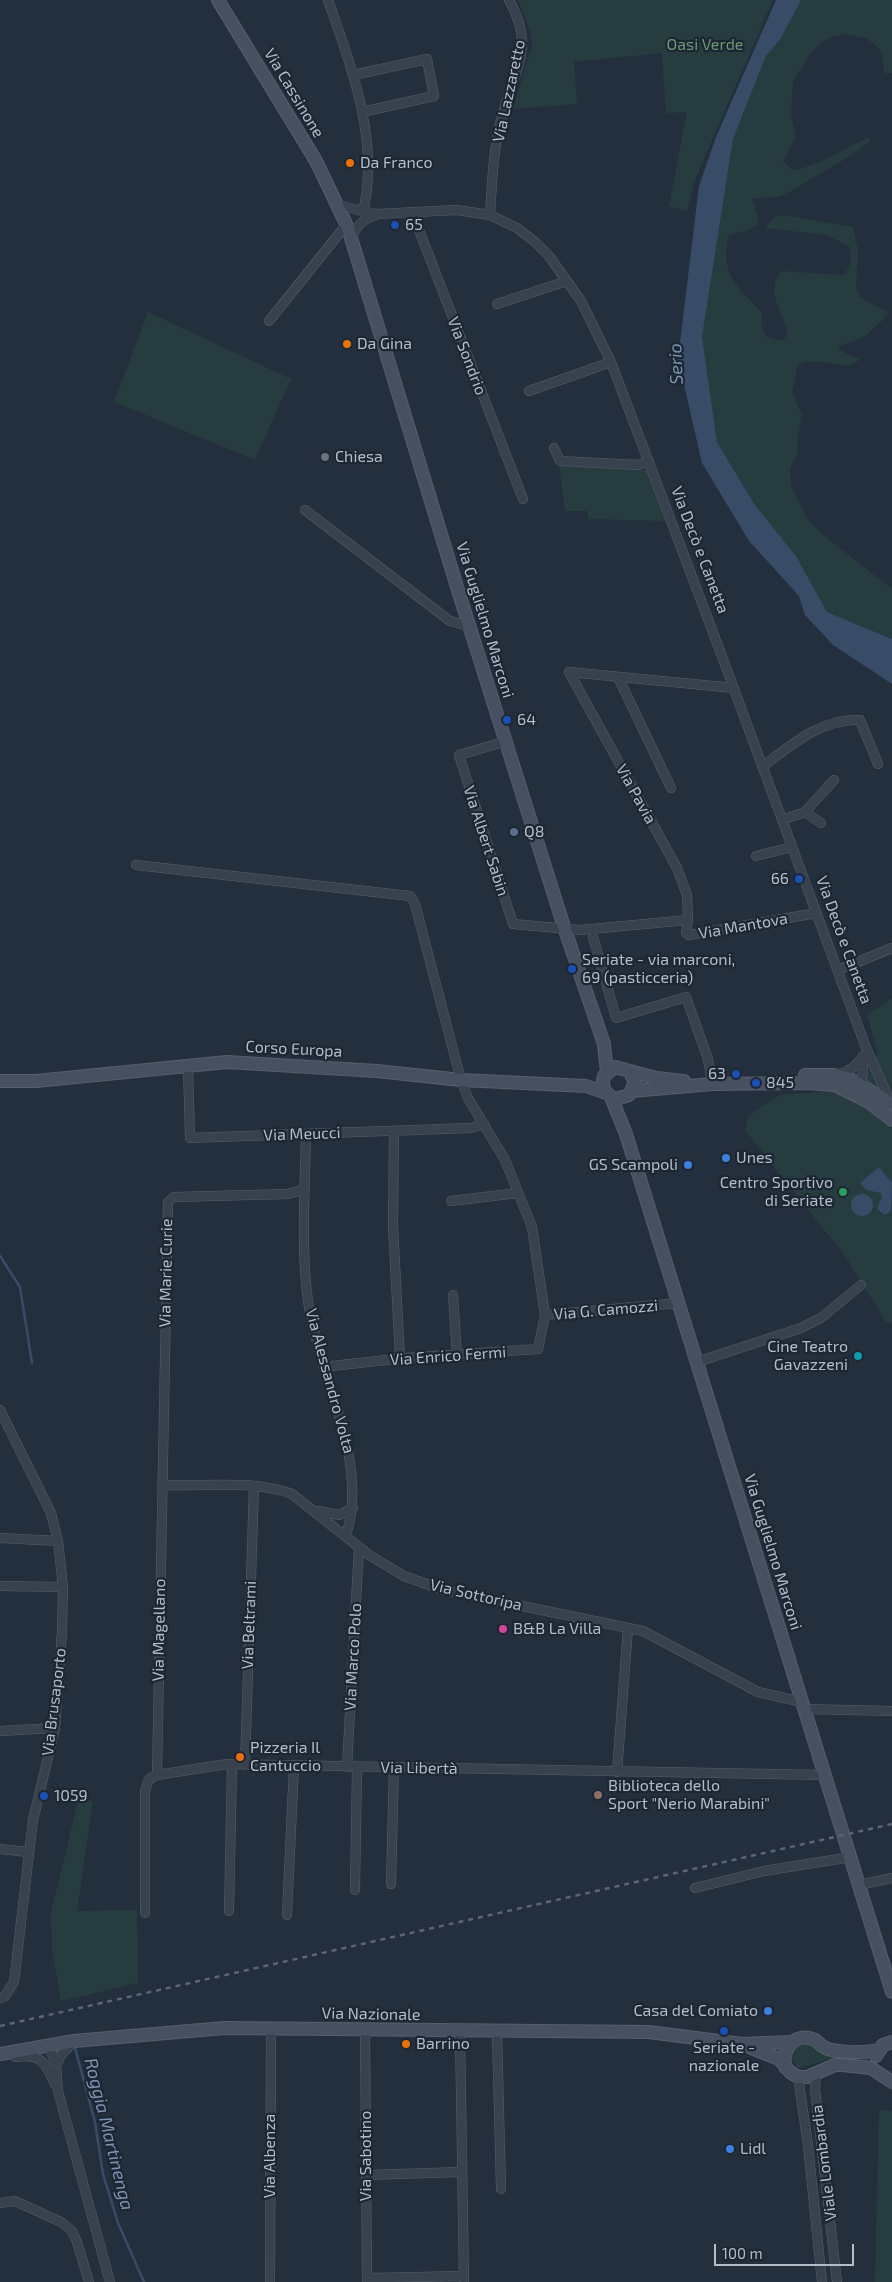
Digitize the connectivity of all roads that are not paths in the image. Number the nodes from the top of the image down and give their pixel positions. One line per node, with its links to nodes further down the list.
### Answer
1 (218, 0): 6 (main road, Via Cassinone)
2 (328, 0): 4 (street)
3 (509, 0): 10 (street, Via Lazzaretto)
4 (353, 76): 5 (street); 5 (street)
5 (362, 112): 7 (street)
6 (338, 206): 7 (street, Via Decò e Canetta); 11 (main road, Via Guglielmo Marconi)
7 (363, 212): 9 (street, Via Decò e Canetta)
8 (412, 212): 9 (street, Via Decò e Canetta); 10 (street, Via Decò e Canetta); 20 (street, Via Sondrio)
9 (376, 214): 12 (street)
10 (490, 215): 13 (street, Via Decò e Canetta)
11 (346, 225): 12 (main road, Via Guglielmo Marconi); 15 (street)
12 (351, 239): 22 (main road, Via Guglielmo Marconi)
13 (567, 281): 14 (street); 16 (street, Via Decò e Canetta)
14 (497, 304)
15 (269, 321)
16 (611, 362): 17 (street); 19 (street, Via Decò e Canetta)
17 (529, 391)
18 (554, 448): 19 (street)
19 (649, 462): 24 (street, Via Decò e Canetta)
20 (523, 499)
21 (305, 510): 22 (street)
22 (469, 626): 25 (main road, Via Guglielmo Marconi)
23 (618, 676): 24 (street); 29 (street); 37 (street, Via Pavia)
24 (734, 688): 27 (street, Via Decò e Canetta)
25 (506, 741): 38 (main road, Via Guglielmo Marconi); 38 (street, Via Albert Sabin)
26 (878, 764): 27 (street)
27 (762, 767): 31 (street, Via Decò e Canetta)
28 (834, 780): 30 (street)
29 (671, 788)
30 (805, 812): 31 (street); 32 (street)
31 (782, 820): 33 (street, Via Decò e Canetta)
32 (821, 823)
33 (792, 846): 34 (street); 36 (street, Via Decò e Canetta)
34 (756, 856)
35 (136, 865): 50 (street, Via G. Camozzi)
36 (817, 913): 37 (street, Via Mantova); 41 (street, Via Decò e Canetta)
37 (688, 920): 38 (street, Via Mantova)
38 (565, 930): 42 (main road, Via Guglielmo Marconi)
39 (593, 937): 52 (street)
40 (892, 948): 41 (street)
41 (838, 970): 43 (street, Via Decò e Canetta)
42 (604, 1044): 46 (main road, Via Guglielmo Marconi); 47 (main road, Via Guglielmo Marconi)
43 (865, 1045): 44 (street, Via Decò e Canetta); 57 (street, Via Decò e Canetta)
44 (864, 1056): 48 (street); 54 (street, Via Decò e Canetta)
45 (188, 1067): 49 (main road, Corso Europa); 50 (main road, Corso Europa); 63 (street, Via Meucci)
46 (626, 1070): 47 (main road); 52 (main road, Corso Europa); 55 (main road)
47 (605, 1074): 53 (main road); 56 (main road)
48 (834, 1075): 51 (main road, Corso Europa); 54 (main road, Corso Europa)
49 (0, 1080)
50 (461, 1080): 53 (main road, Corso Europa); 61 (street, Via G. Camozzi)
51 (766, 1083): 52 (main road, Corso Europa); 59 (main road, Corso Europa)
52 (712, 1084): 55 (main road, Corso Europa)
53 (586, 1086): 56 (main road, Corso Europa)
54 (863, 1086): 57 (main road, Corso Europa); 58 (street)
55 (631, 1093): 56 (main road, Corso Europa); 60 (main road)
56 (608, 1095): 60 (main road, Via Guglielmo Marconi)
57 (891, 1103)
58 (892, 1116)
59 (892, 1120)
60 (622, 1121): 69 (main road, Via Guglielmo Marconi)
61 (484, 1124): 62 (street, Via Meucci); 65 (street, Via G. Camozzi)
62 (394, 1132): 63 (street, Via Meucci); 72 (street)
63 (306, 1134): 64 (street, Via Alessandro Volta)
64 (305, 1189): 74 (street, Via Alessandro Volta); 76 (street, Via Marie Curie)
65 (518, 1193): 66 (street); 70 (street, Via G. Camozzi)
66 (451, 1201)
67 (861, 1285): 73 (street)
68 (454, 1295): 71 (street)
69 (679, 1304): 70 (street, Via G. Camozzi); 73 (main road, Via Guglielmo Marconi)
70 (545, 1315): 71 (street, Via Enrico Fermi)
71 (456, 1355): 72 (street, Via Enrico Fermi)
72 (400, 1358): 74 (street, Via Enrico Fermi)
73 (697, 1362): 87 (main road, Via Guglielmo Marconi)
74 (323, 1367): 78 (street, Via Alessandro Volta)
75 (0, 1410): 82 (street, Via Brusaporto)
76 (162, 1485): 77 (street, Via Sottoripa); 98 (street, Via Magellano)
77 (254, 1486): 79 (street, Via Sottoripa); 92 (street, Via Beltrami)
78 (353, 1508): 79 (street); 80 (street, Via Alessandro Volta)
79 (315, 1510): 80 (street, Via Sottoripa)
80 (346, 1535): 83 (street, Via Sottoripa)
81 (0, 1538): 82 (street)
82 (58, 1541): 85 (street, Via Brusaporto)
83 (359, 1547): 86 (street, Via Sottoripa); 94 (street, Via Marco Polo)
84 (0, 1586): 85 (street)
85 (63, 1587): 89 (street, Via Brusaporto)
86 (628, 1628): 87 (street, Via Sottoripa); 97 (street)
87 (803, 1706): 88 (street, Via Sottoripa); 99 (main road, Via Guglielmo Marconi)
88 (892, 1711)
89 (55, 1728): 90 (street); 101 (street, Via Brusaporto)
90 (0, 1731)
91 (232, 1764): 92 (street, Via Libertà); 98 (street, Via Libertà); 108 (street)
92 (245, 1765): 93 (street, Via Libertà)
93 (294, 1766): 94 (street, Via Libertà); 110 (street)
94 (347, 1767): 95 (street, Via Libertà)
95 (357, 1767): 96 (street, Via Libertà); 107 (street)
96 (394, 1768): 97 (street, Via Libertà); 104 (street)
97 (617, 1772): 99 (street, Via Libertà)
98 (157, 1775): 109 (street)
99 (825, 1775): 102 (main road, Via Guglielmo Marconi)
100 (0, 1849): 101 (street)
101 (28, 1852): 112 (street, Via Brusaporto)
102 (851, 1857): 105 (main road, Via Guglielmo Marconi); 106 (street)
103 (892, 1878): 105 (street)
104 (391, 1884)
105 (859, 1885): 111 (main road, Via Guglielmo Marconi)
106 (695, 1888)
107 (355, 1890)
108 (229, 1911)
109 (145, 1913)
110 (287, 1916)
111 (892, 1992)
112 (0, 1998)
113 (271, 2030): 114 (main road, Via Nazionale); 117 (main road, Via Nazionale); 143 (street, Via Albenza)
114 (365, 2030): 115 (main road, Via Nazionale); 134 (street, Via Sabotino)
115 (460, 2032): 116 (main road, Via Nazionale); 133 (street)
116 (497, 2032): 120 (main road, Via Nazionale); 135 (street)
117 (74, 2040): 121 (main road, Via Nazionale); 124 (street)
118 (791, 2042): 119 (main road, Via Nazionale); 120 (main road, Via Nazionale); 125 (main road)
119 (888, 2042): 127 (main road)
120 (742, 2044): 125 (main road, Via Nazionale)
121 (49, 2045): 122 (main road, Via Nazionale); 123 (street); 124 (street)
122 (0, 2056): 123 (street)
123 (45, 2064): 130 (street)
124 (56, 2066): 130 (street)
125 (785, 2067): 128 (main road, Via Nazionale)
126 (816, 2074): 127 (main road); 128 (main road); 132 (street, Viale Lombardia)
127 (880, 2075): 129 (main road)
128 (798, 2077): 131 (street, Viale Lombardia)
129 (892, 2082)
130 (58, 2091): 142 (street)
131 (808, 2145): 132 (street); 137 (street, Viale Lombardia)
132 (822, 2145): 138 (street, Viale Lombardia)
133 (461, 2172): 134 (street); 139 (street)
134 (366, 2175): 140 (street, Via Sabotino)
135 (501, 2189)
136 (0, 2203): 141 (street)
137 (818, 2239): 138 (street); 144 (street, Viale Lombardia)
138 (835, 2251): 145 (street, Viale Lombardia)
139 (464, 2279): 140 (street)
140 (367, 2280)
141 (89, 2282)
142 (110, 2282)
143 (270, 2282)
144 (822, 2282)
145 (837, 2282)

